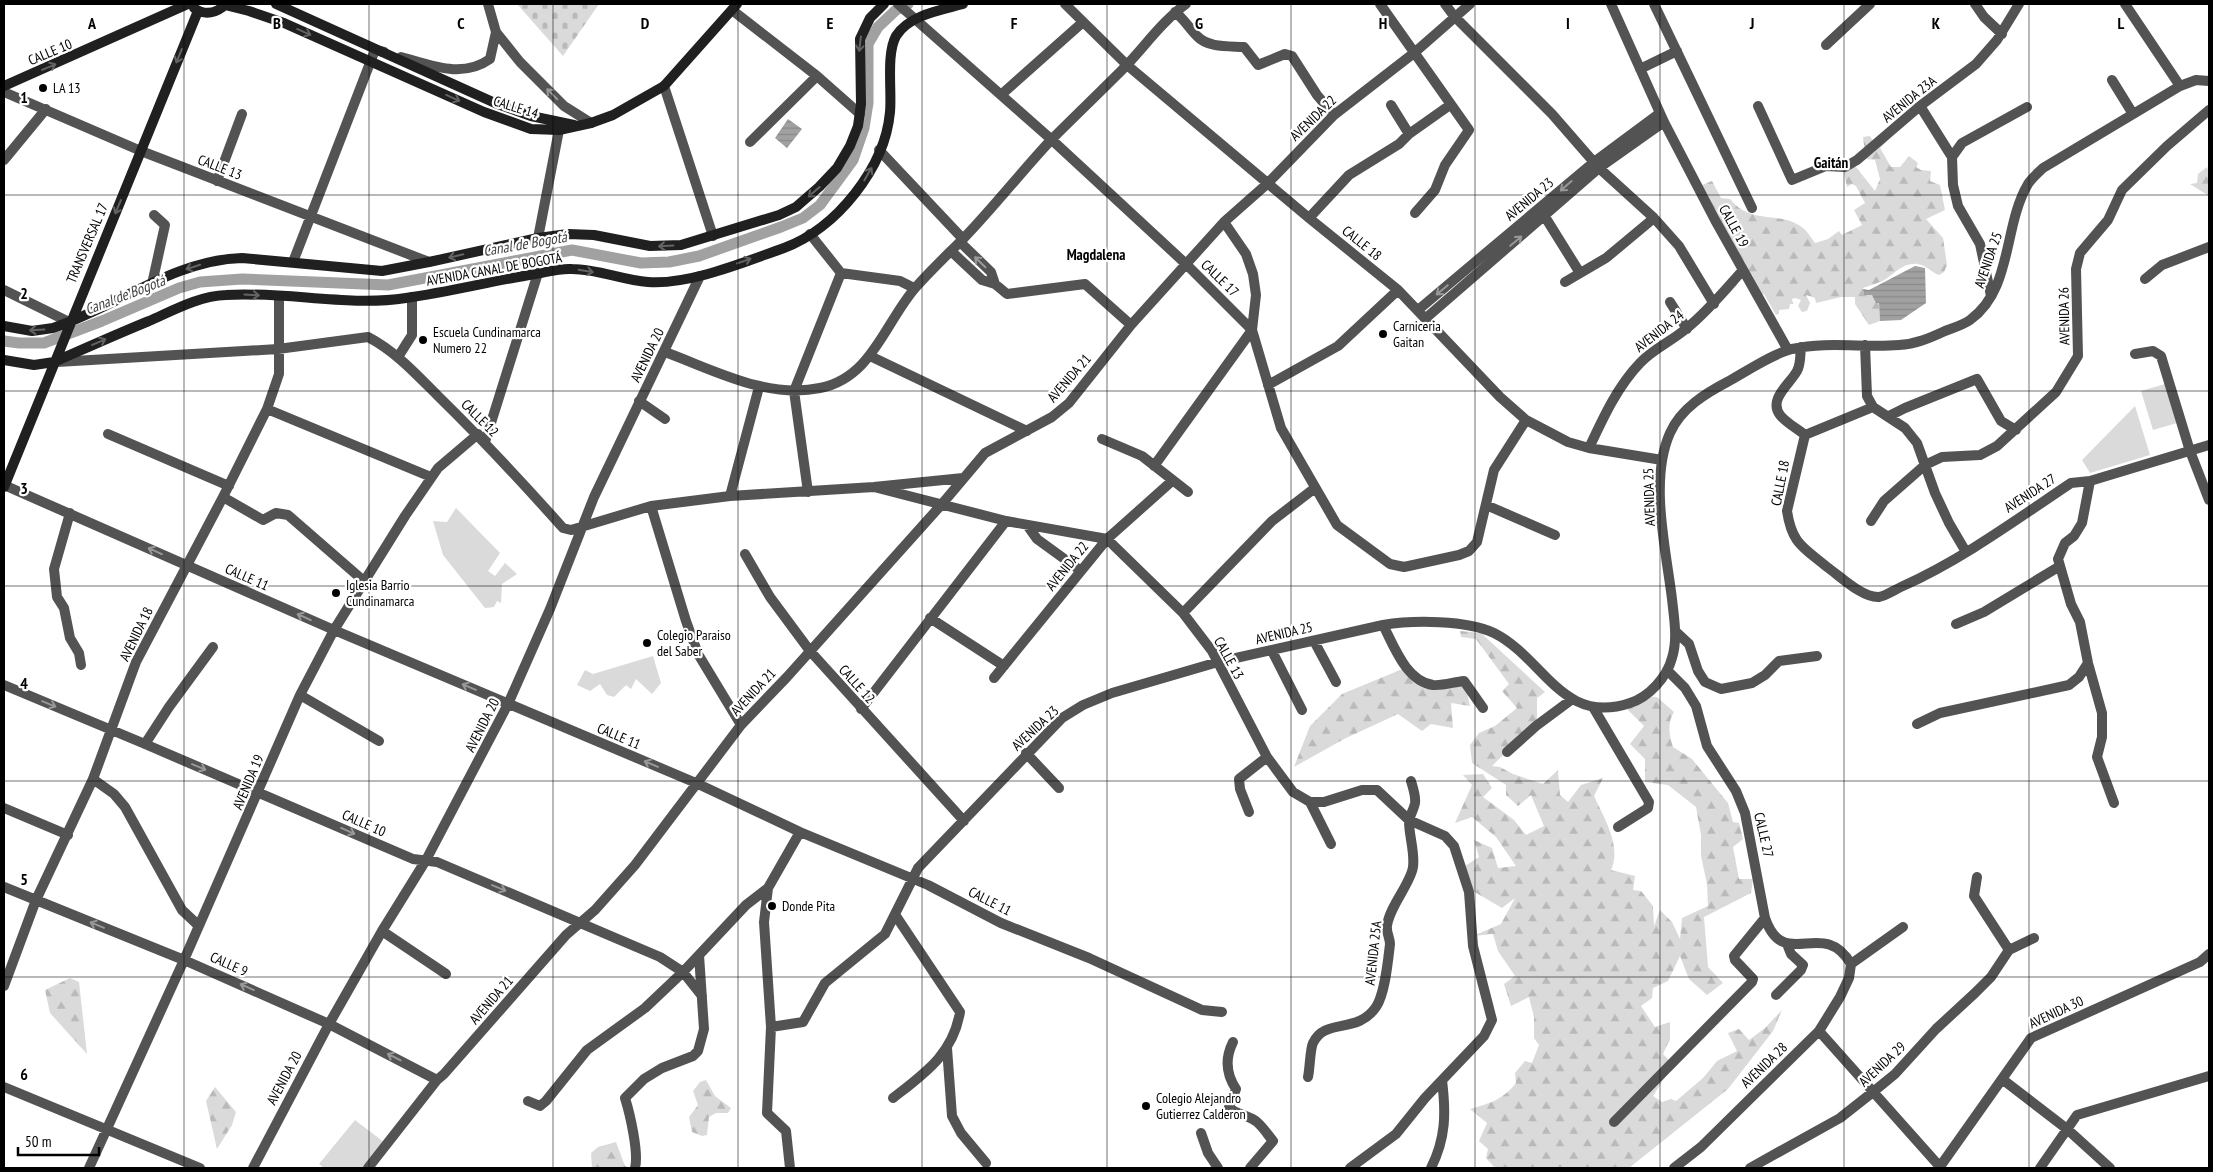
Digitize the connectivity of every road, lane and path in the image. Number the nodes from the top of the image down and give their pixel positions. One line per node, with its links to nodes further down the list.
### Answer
1 (188, 4): 20 (main road); 37 (main road, CALLE 10, one-way to 1)
2 (226, 4): 20 (main road); 31 (main road, CALLE 14, one-way to 31)
3 (276, 4): 28 (main road, CALLE 14)
4 (488, 4): 25 (street)
5 (884, 4): 50 (main road, AVENIDA CANAL DE BOGOTÁ, one-way to 50)
6 (898, 4): 23 (street, CALLE 17)
7 (963, 4): 23 (main road, AVENIDA CANAL DE BOGOTÁ)
8 (1065, 4): 24 (street, CALLE 18)
9 (1186, 4): 21 (street)
10 (1380, 4): 30 (street)
11 (1445, 4): 22 (street)
12 (1470, 4): 22 (street, AVENIDA 22)
13 (1611, 4): 33 (street, CALLE 19)
14 (1654, 4): 29 (street)
15 (1870, 4): 27 (street)
16 (1975, 4): 26 (street)
17 (2019, 4): 26 (street, AVENIDA 23A)
18 (2125, 4): 39 (street)
19 (735, 7): 34 (street); 38 (main road)
20 (198, 11): 61 (main road, TRANSVERSAL 17, one-way to 61)
21 (1175, 12): 32 (street); 51 (street)
22 (1454, 16): 30 (street, AVENIDA 22); 64 (street)
23 (913, 19): 41 (street, CALLE 17); 60 (main road, AVENIDA CANAL DE BOGOTÁ)
24 (1083, 22): 32 (street, CALLE 18); 41 (street)
25 (496, 32): 28 (street); 54 (street, one-way to 25)
26 (2002, 34): 45 (street, AVENIDA 23A)
27 (1826, 44)
28 (375, 50): 31 (street); 55 (main road, CALLE 14)
29 (1677, 52): 33 (street); 67 (street)
30 (1414, 53): 43 (street); 51 (street, AVENIDA 22)
31 (370, 61): 56 (main road, CALLE 14, one-way to 56); 71 (street)
32 (1127, 65): 58 (street); 66 (street, CALLE 18)
33 (1640, 69): 53 (street, CALLE 19)
34 (817, 76): 50 (street); 59 (street)
35 (2112, 80): 52 (street)
36 (2209, 81): 39 (street, AVENIDA 25)
37 (4, 86)
38 (664, 86): 54 (main road); 76 (street)
39 (2180, 86): 52 (street, AVENIDA 25)
40 (4, 92): 47 (street, CALLE 13)
41 (1002, 94): 58 (street, CALLE 17)
42 (1392, 105): 57 (street)
43 (1450, 105): 57 (street); 69 (street)
44 (1758, 106): 45 (street, AVENIDA 23A)
45 (1920, 106): 62 (street)
46 (2027, 107): 62 (street)
47 (46, 109): 61 (street, CALLE 13); 63 (street)
48 (2209, 110): 126 (street, AVENIDA 26)
49 (242, 114): 65 (street)
50 (860, 114): 76 (main road, AVENIDA CANAL DE BOGOTÁ, one-way to 76)
51 (1334, 114): 66 (street, AVENIDA 22)
52 (2133, 114): 97 (street, AVENIDA 25)
53 (1662, 118): 64 (street, AVENIDA 23); 84 (street, CALLE 19)
54 (591, 123): 55 (main road)
55 (580, 126): 56 (main road, CALLE 14)
56 (559, 130): 77 (street)
57 (1408, 134): 72 (street)
58 (1052, 140): 78 (street); 83 (street, CALLE 17)
59 (750, 142)
60 (879, 150): 75 (main road, AVENIDA CANAL DE BOGOTÁ, one-way to 60); 78 (street)
61 (141, 151): 65 (street, CALLE 13); 104 (main road, TRANSVERSAL 17, one-way to 104)
62 (1952, 157): 97 (street)
63 (4, 160)
64 (1596, 165): 68 (street, AVENIDA 23); 73 (street)
65 (217, 180): 71 (street, CALLE 13)
66 (1267, 184): 72 (street, CALLE 18); 74 (street, AVENIDA 22)
67 (1752, 208)
68 (1542, 212): 87 (street); 101 (street, AVENIDA 23)
69 (1414, 213)
70 (154, 215): 91 (street)
71 (311, 217): 81 (street); 82 (street, CALLE 13)
72 (1309, 218): 95 (street, CALLE 18)
73 (1654, 218): 87 (street); 100 (street)
74 (1224, 222): 83 (street, AVENIDA 22); 106 (street)
75 (810, 234): 86 (street); 88 (main road, AVENIDA CANAL DE BOGOTÁ, one-way to 75)
76 (713, 236): 77 (main road, AVENIDA CANAL DE BOGOTÁ, one-way to 77)
77 (538, 238): 82 (main road, AVENIDA CANAL DE BOGOTÁ, one-way to 82)
78 (961, 240): 80 (street); 92 (street, one-way to 78)
79 (2209, 247): 89 (street)
80 (951, 252): 92 (street); 93 (street)
81 (293, 262): 82 (main road, AVENIDA CANAL DE BOGOTÁ); 91 (main road, AVENIDA CANAL DE BOGOTÁ, one-way to 91)
82 (429, 262)
83 (1186, 264): 102 (street, AVENIDA 21); 106 (street, CALLE 17)
84 (1743, 270): 100 (street, AVENIDA 24); 110 (street, CALLE 19)
85 (538, 273): 88 (main road, AVENIDA CANAL DE BOGOTÁ, one-way to 88); 98 (main road, AVENIDA CANAL DE BOGOTÁ); 130 (street)
86 (841, 273): 93 (street); 119 (street)
87 (1580, 273): 90 (street)
88 (700, 276): 111 (street, AVENIDA 20)
89 (2145, 278)
90 (1565, 282)
91 (152, 284): 104 (main road, AVENIDA CANAL DE BOGOTÁ)
92 (995, 284): 102 (street)
93 (914, 288): 113 (street)
94 (4, 290): 104 (street)
95 (1398, 290): 101 (street, CALLE 18); 117 (street)
96 (279, 296): 98 (main road, AVENIDA CANAL DE BOGOTÁ); 109 (street, AVENIDA 18); 115 (main road, AVENIDA CANAL DE BOGOTÁ, one-way to 96)
97 (1991, 296): 107 (street, AVENIDA 25)
98 (412, 297): 114 (street)
99 (1670, 302): 105 (street)
100 (1714, 304): 105 (street, AVENIDA 24)
101 (1422, 314): 125 (street, CALLE 18)
102 (1131, 325): 127 (street, AVENIDA 21)
103 (4, 326): 104 (main road, AVENIDA CANAL DE BOGOTÁ, one-way to 103)
104 (68, 326): 115 (main road, TRANSVERSAL 17)
105 (1687, 329): 133 (street, AVENIDA 24)
106 (1252, 330): 117 (street, CALLE 17); 137 (street)
107 (1865, 345): 108 (street, AVENIDA 25); 121 (street)
108 (1801, 348): 110 (street, AVENIDA 25); 129 (street)
109 (278, 349): 114 (street, CALLE 12); 115 (street, CALLE 12); 122 (street, AVENIDA 18)
110 (1788, 350): 135 (street, AVENIDA 25)
111 (665, 352): 118 (street); 120 (street, AVENIDA 20)
112 (2135, 354): 134 (street)
113 (870, 356): 119 (street); 127 (street)
114 (398, 357): 130 (street, CALLE 12)
115 (55, 359): 116 (main road, AVENIDA CANAL DE BOGOTÁ); 142 (main road, TRANSVERSAL 17)
116 (4, 360)
117 (1268, 385): 145 (street, CALLE 17)
118 (759, 387): 119 (street); 148 (street)
119 (794, 391): 146 (street)
120 (639, 401): 124 (street); 158 (street, AVENIDA 20)
121 (1873, 407): 123 (street); 129 (street)
122 (267, 409): 138 (street); 143 (street, AVENIDA 18)
123 (1889, 416): 126 (street); 136 (street)
124 (665, 419)
125 (1526, 420): 133 (street, CALLE 18); 152 (street)
126 (2016, 430): 136 (street, AVENIDA 26)
127 (1027, 431): 139 (street, AVENIDA 21)
128 (108, 434): 143 (street)
129 (1805, 435): 167 (street, CALLE 18)
130 (482, 438): 138 (street, AVENIDA 19); 158 (street, CALLE 12)
131 (1102, 440): 137 (street)
132 (2209, 445): 134 (street, AVENIDA 27)
133 (1588, 448): 135 (street, CALLE 18)
134 (2190, 451): 141 (street, AVENIDA 27); 150 (street)
135 (1662, 460): 173 (street, AVENIDA 25)
136 (1925, 465): 156 (street, AVENIDA 26); 161 (street)
137 (1154, 466): 140 (street)
138 (431, 477): 166 (street, AVENIDA 19)
139 (963, 478): 144 (street, CALLE 12); 151 (street, AVENIDA 21)
140 (1172, 481): 147 (street); 160 (street, AVENIDA 22)
141 (2090, 481): 161 (street, AVENIDA 27); 164 (street)
142 (4, 486): 154 (street, CALLE 11)
143 (229, 486): 149 (street, AVENIDA 18)
144 (874, 487): 146 (street, CALLE 12); 151 (street, CALLE 12)
145 (1315, 488): 152 (street, CALLE 17); 168 (street)
146 (808, 492): 148 (street, CALLE 12)
147 (1188, 492)
148 (730, 496): 153 (street, CALLE 12)
149 (223, 497): 163 (street, AVENIDA 18); 166 (street)
150 (2209, 500)
151 (942, 504): 155 (street, CALLE 12); 176 (street, AVENIDA 21)
152 (1486, 505): 159 (street)
153 (651, 506): 158 (street, CALLE 12); 195 (street)
154 (70, 513): 163 (street, CALLE 11, one-way to 154); 181 (street)
155 (1006, 521): 157 (street, CALLE 12); 169 (street)
156 (1871, 521)
157 (1027, 525): 160 (street, CALLE 12); 165 (street)
158 (582, 527): 189 (street, AVENIDA 20)
159 (1555, 535)
160 (1107, 539): 165 (street, AVENIDA 22); 168 (street, CALLE 13)
161 (1966, 552): 167 (street, AVENIDA 27)
162 (745, 554): 176 (street, CALLE 12)
163 (187, 565): 172 (street, CALLE 11, one-way to 163); 196 (street, AVENIDA 18)
164 (2060, 566): 171 (street); 180 (street)
165 (1081, 571): 182 (street, AVENIDA 22)
166 (365, 582): 172 (street, AVENIDA 19)
167 (1879, 597)
168 (1183, 613): 179 (street, CALLE 13)
169 (930, 618): 182 (street); 192 (street)
170 (1383, 624): 174 (street, AVENIDA 25); 188 (street, AVENIDA 25); 191 (street)
171 (1956, 624)
172 (334, 630): 187 (street, AVENIDA 19); 189 (street, CALLE 11, one-way to 172)
173 (1675, 631): 178 (street); 183 (street, AVENIDA 25)
174 (1314, 641): 177 (street, AVENIDA 25); 185 (street)
175 (213, 647): 198 (street)
176 (810, 650): 192 (street, CALLE 12); 195 (street, AVENIDA 21)
177 (1272, 651): 179 (street, AVENIDA 25); 193 (street)
178 (1817, 656)
179 (1218, 662): 200 (street, AVENIDA 23); 201 (street, CALLE 13)
180 (2088, 663): 194 (street); 208 (street)
181 (81, 665)
182 (1004, 666): 184 (street, AVENIDA 22)
183 (1667, 670): 190 (street, AVENIDA 25); 224 (street, CALLE 27)
184 (994, 678)
185 (1336, 682)
186 (4, 685): 196 (street, CALLE 10, one-way to 196)
187 (300, 695): 197 (street); 206 (street, AVENIDA 19)
188 (1571, 700): 190 (street, AVENIDA 25); 199 (street)
189 (508, 704): 204 (street, CALLE 11, one-way to 189); 217 (street, AVENIDA 20)
190 (1593, 707): 213 (street)
191 (1483, 708)
192 (861, 709): 212 (street, CALLE 12)
193 (1302, 710)
194 (1917, 724)
195 (741, 725): 204 (street, AVENIDA 21)
196 (112, 730): 198 (street, CALLE 10); 202 (street, AVENIDA 18)
197 (379, 741)
198 (145, 744): 206 (street, CALLE 10, one-way to 206)
199 (1507, 752)
200 (1026, 753): 205 (street); 212 (street, AVENIDA 23)
201 (1267, 757): 207 (street, CALLE 13); 210 (street)
202 (93, 779): 215 (street, AVENIDA 18); 226 (street)
203 (1411, 781): 211 (street, AVENIDA 25A)
204 (696, 783): 214 (street, CALLE 11); 225 (street, AVENIDA 21)
205 (1059, 788)
206 (259, 792): 217 (street, CALLE 10, one-way to 217); 226 (street, AVENIDA 19)
207 (1310, 802): 211 (street); 216 (street)
208 (2114, 803)
209 (4, 808): 215 (street)
210 (1249, 812)
211 (1409, 820): 248 (street, AVENIDA 25A); 251 (street)
212 (964, 821): 219 (street, AVENIDA 23)
213 (1618, 827)
214 (800, 832): 219 (street, CALLE 11); 221 (street)
215 (68, 835): 222 (street, AVENIDA 18)
216 (1331, 844)
217 (426, 860): 225 (street, CALLE 10, one-way to 225); 228 (street, AVENIDA 20)
218 (1978, 877): 231 (street)
219 (912, 878): 223 (street); 241 (street, CALLE 11)
220 (4, 887): 222 (street, CALLE 9)
221 (768, 888): 233 (street); 243 (street)
222 (36, 900): 234 (street, CALLE 9, one-way to 222); 238 (street, AVENIDA 18)
223 (896, 916): 243 (street); 246 (street)
224 (1765, 918): 230 (street, CALLE 27); 256 (street)
225 (581, 922): 236 (street, CALLE 10); 250 (street, AVENIDA 21)
226 (199, 926): 234 (street, AVENIDA 19)
227 (1903, 927): 235 (street)
228 (382, 931): 237 (street); 242 (street, AVENIDA 20)
229 (2034, 938): 231 (street)
230 (1787, 944): 235 (street); 239 (street, CALLE 27)
231 (2009, 950): 253 (street, AVENIDA 29)
232 (2209, 954): 249 (street, AVENIDA 30)
233 (699, 955): 236 (street); 240 (street)
234 (184, 960): 242 (street, CALLE 9, one-way to 234); 258 (street, AVENIDA 19)
235 (1851, 964): 244 (street, AVENIDA 28)
236 (683, 972): 240 (street, CALLE 10); 255 (street)
237 (446, 974)
238 (4, 986)
239 (1776, 995)
240 (702, 996): 265 (street)
241 (1222, 1012)
242 (329, 1024): 250 (street, CALLE 9, one-way to 242); 263 (street, AVENIDA 20)
243 (771, 1026): 266 (street)
244 (1819, 1030): 253 (street); 271 (street, AVENIDA 28)
245 (1232, 1042): 268 (street)
246 (947, 1048): 254 (street); 260 (street)
247 (2209, 1076): 257 (street)
248 (1308, 1077)
249 (2002, 1079): 257 (street); 273 (street, AVENIDA 30)
250 (437, 1080): 264 (street, AVENIDA 21)
251 (1442, 1080): 269 (street); 270 (street)
252 (4, 1087): 258 (street)
253 (1873, 1092): 272 (street, AVENIDA 29); 273 (street)
254 (893, 1098)
255 (528, 1101)
256 (1614, 1122)
257 (2067, 1129): 274 (street); 275 (street)
258 (108, 1130): 261 (street, AVENIDA 19); 262 (street)
259 (1201, 1134): 267 (street)
260 (986, 1163)
261 (89, 1168)
262 (200, 1168)
263 (253, 1168)
264 (368, 1168)
265 (635, 1168)
266 (790, 1168)
267 (1218, 1168)
268 (1250, 1168)
269 (1350, 1168)
270 (1431, 1168)
271 (1674, 1168)
272 (1750, 1168)
273 (1940, 1168)
274 (2040, 1168)
275 (2110, 1168)

